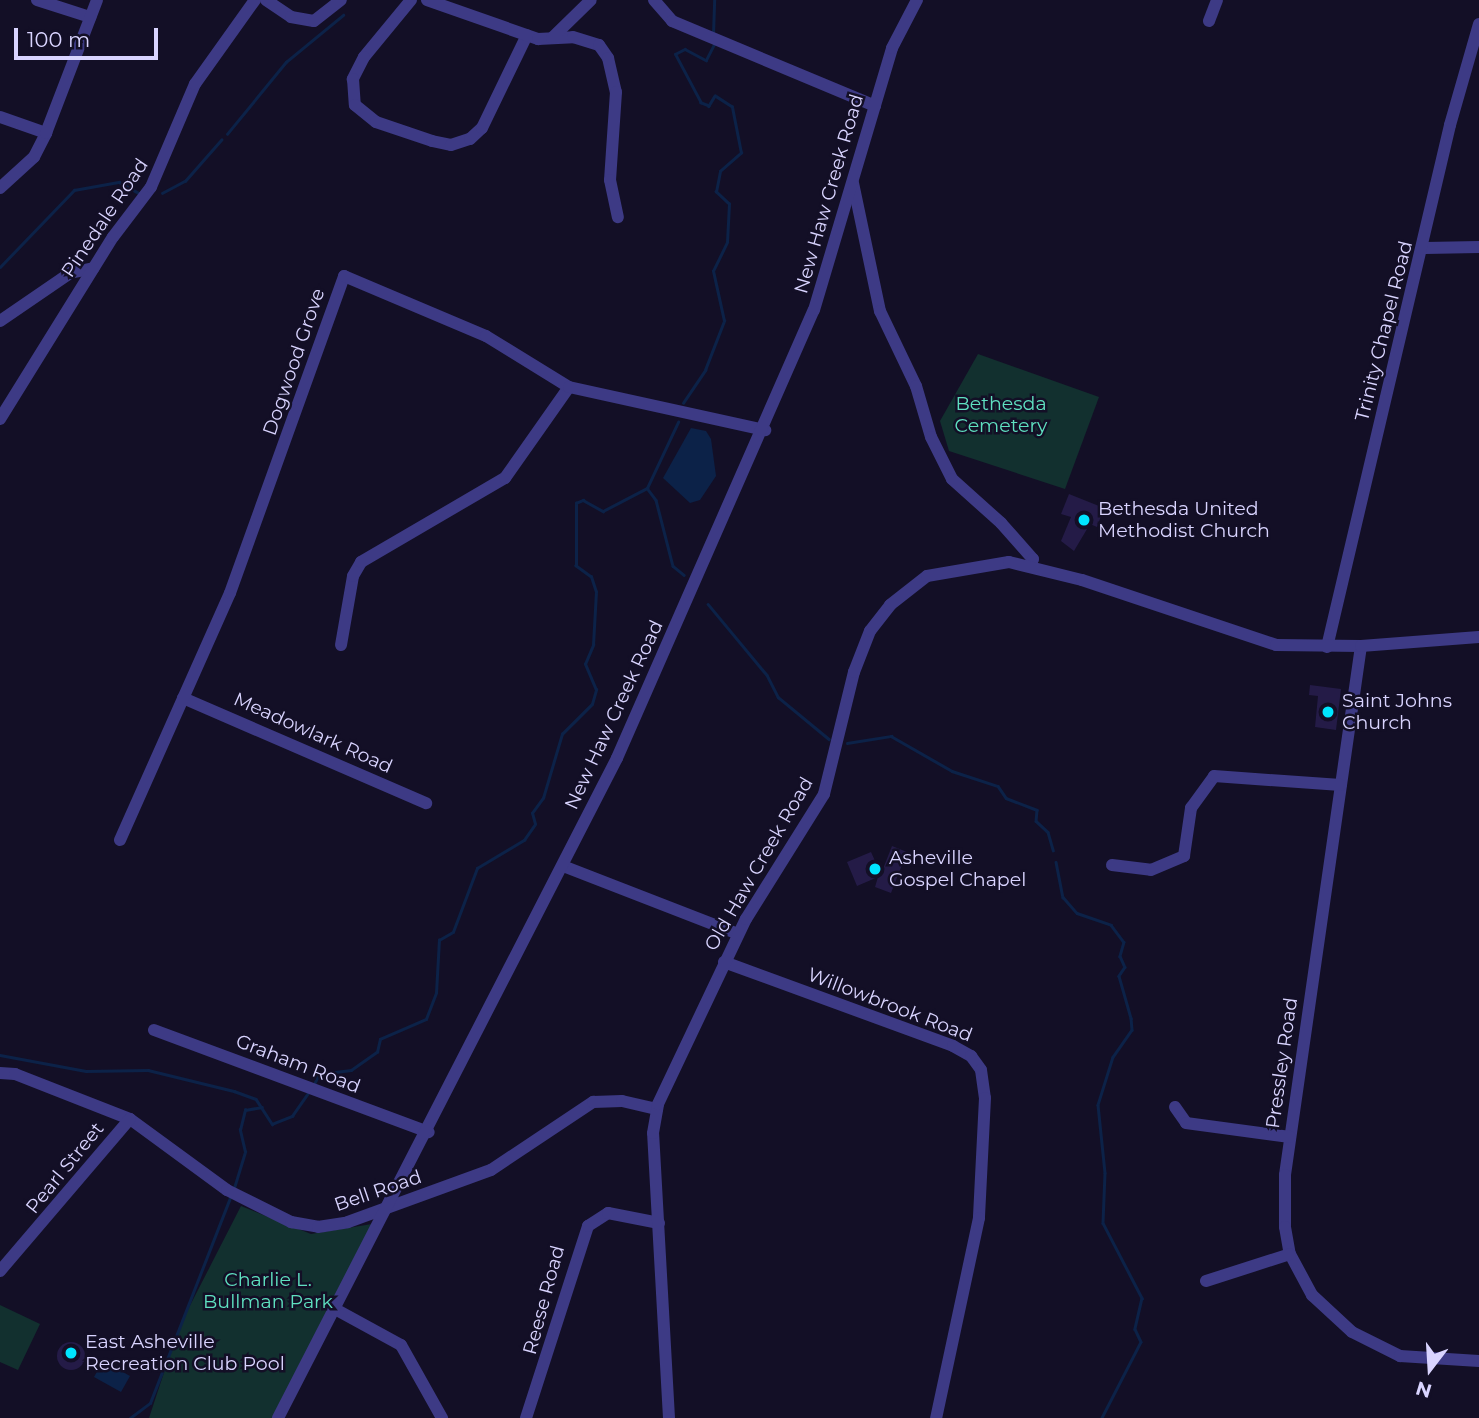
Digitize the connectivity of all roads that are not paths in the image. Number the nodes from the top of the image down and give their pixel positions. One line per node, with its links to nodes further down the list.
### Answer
1 (37, 0): 12 (street)
2 (97, 0): 12 (street)
3 (256, 0): 25 (street, Pinedale Road)
4 (265, 0): 5 (street)
5 (341, 0)
6 (411, 0): 15 (street)
7 (427, 0): 15 (street)
8 (591, 0): 16 (street)
9 (654, 0): 17 (street)
10 (917, 0): 17 (street, New Haw Creek Road)
11 (1217, 0): 13 (street)
12 (90, 17): 19 (street)
13 (1209, 21)
14 (1479, 24): 24 (street, Trinity Chapel Road)
15 (527, 35): 16 (street)
16 (552, 38): 22 (street)
17 (875, 106): 20 (street, New Haw Creek Road)
18 (0, 117): 19 (street)
19 (46, 133): 21 (street)
20 (852, 175): 29 (street, New Haw Creek Road); 30 (street)
21 (0, 188)
22 (618, 217)
23 (1479, 247): 24 (street)
24 (1425, 248): 34 (street, Trinity Chapel Road)
25 (93, 268): 26 (street); 28 (street, Pinedale Road)
26 (0, 321)
27 (569, 387): 29 (street, Dogwood Grove); 32 (street); 35 (street, Dogwood Grove)
28 (0, 419)
29 (765, 430): 40 (street, New Haw Creek Road)
30 (1031, 564): 34 (street, Old Haw Creek Road); 41 (street, Old Haw Creek Road)
31 (1479, 638): 33 (street, Old Haw Creek Road)
32 (341, 645)
33 (1360, 646): 34 (street, Old Haw Creek Road); 36 (street, Pressley Road)
34 (1327, 647)
35 (183, 698): 37 (street, Meadowlark Road); 38 (street, Dogwood Grove)
36 (1341, 785): 39 (street); 49 (street, Pressley Road)
37 (426, 803)
38 (120, 840)
39 (1112, 865)
40 (564, 866): 41 (street); 48 (street, New Haw Creek Road)
41 (738, 934): 42 (street, Old Haw Creek Road)
42 (724, 962): 46 (street, Old Haw Creek Road); 61 (street, Willowbrook Road)
43 (154, 1030): 48 (street, Graham Road)
44 (0, 1073): 47 (street, Bell Road)
45 (1175, 1107): 49 (street)
46 (657, 1110): 50 (street, Bell Road); 51 (street, Old Haw Creek Road)
47 (130, 1119): 50 (street, Bell Road); 53 (street, Pearl Street)
48 (429, 1132): 50 (street, New Haw Creek Road)
49 (1290, 1137): 52 (street, Pressley Road)
50 (390, 1206): 55 (street, New Haw Creek Road)
51 (659, 1223): 59 (street, Reese Road); 60 (street, Old Haw Creek Road)
52 (1290, 1254): 54 (street); 56 (street, Pressley Road)
53 (0, 1271)
54 (1206, 1281)
55 (335, 1309): 57 (street, New Haw Creek Road); 58 (street)
56 (1479, 1361)
57 (278, 1418)
58 (442, 1418)
59 (526, 1418)
60 (668, 1418)
61 (936, 1418)

